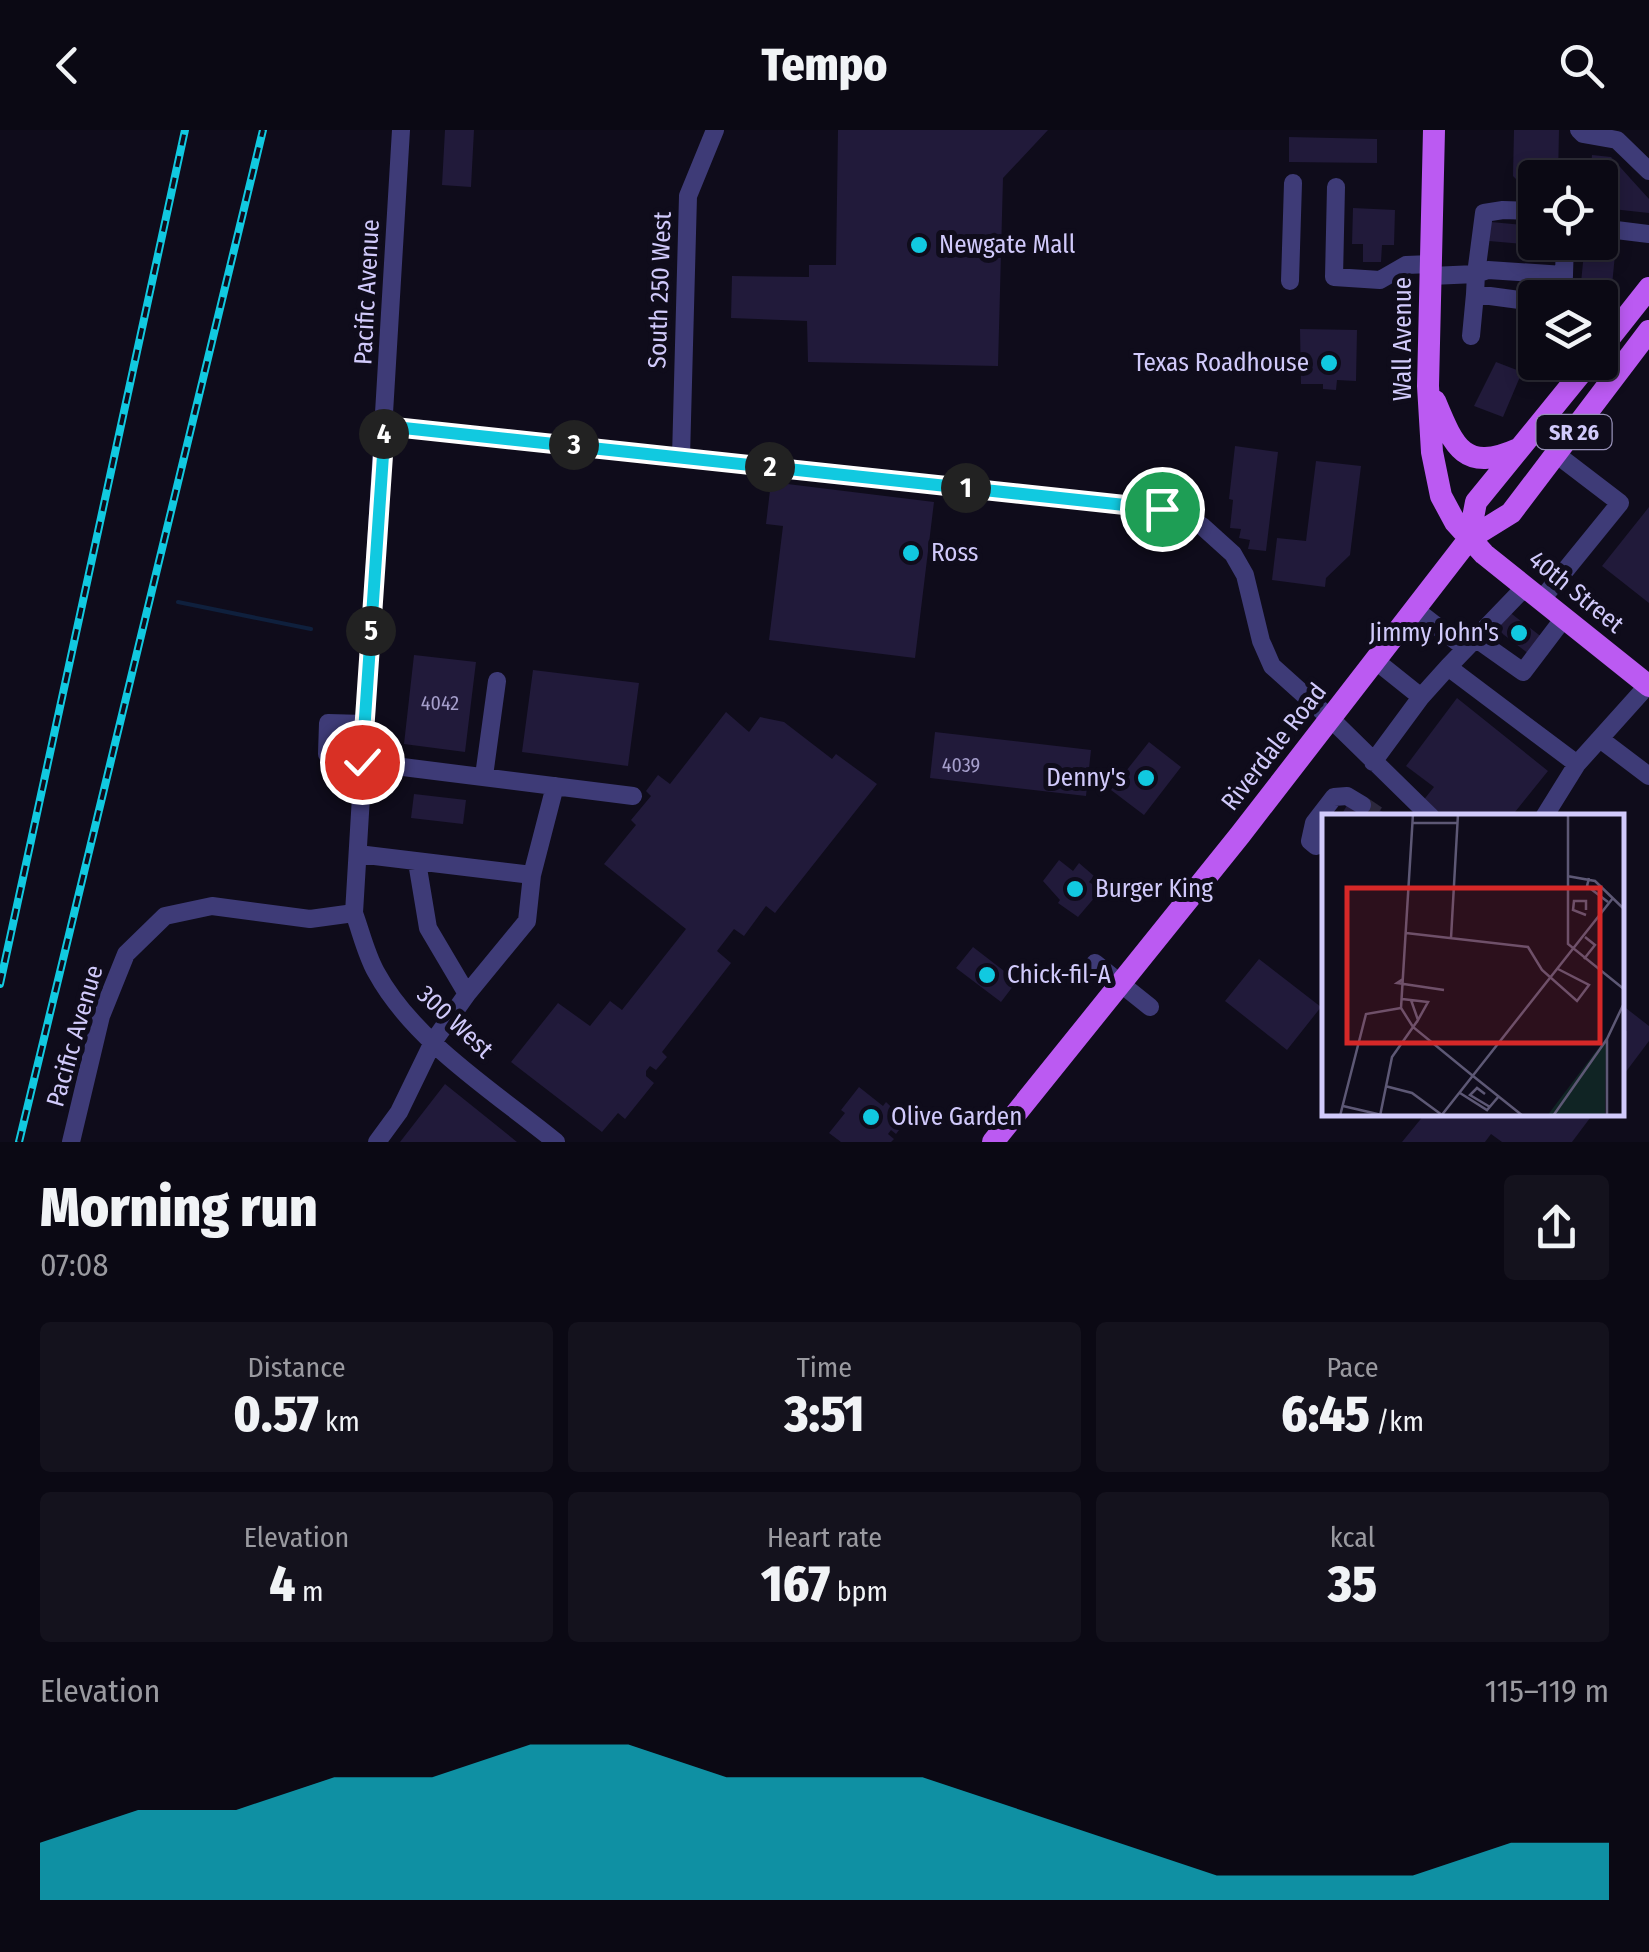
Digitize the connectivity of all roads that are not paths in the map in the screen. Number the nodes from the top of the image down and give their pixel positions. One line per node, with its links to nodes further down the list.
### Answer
1 (402, 130): 25 (street, Pacific Avenue)
2 (715, 130): 28 (street, South 250 West)
3 (1434, 130): 12 (main road, Wall Avenue)
4 (1578, 130): 5 (street)
5 (1649, 171)
6 (1293, 183): 16 (street)
7 (1336, 187): 12 (street)
8 (1518, 210): 13 (street)
9 (1618, 230): 10 (street)
10 (1649, 234)
11 (1564, 260): 14 (street)
12 (1431, 270): 13 (street); 24 (main road, Wall Avenue)
13 (1476, 274): 14 (street); 18 (street)
14 (1564, 275): 15 (street)
15 (1564, 280)
16 (1290, 282)
17 (1649, 288): 20 (main road)
18 (1475, 294): 19 (street); 22 (street)
19 (1518, 300)
20 (1618, 312)
21 (1648, 334): 27 (main road, SR 26)
22 (1470, 336)
23 (1575, 380): 26 (main road, SR 26)
24 (1428, 386): 26 (main road); 29 (main road, Wall Avenue)
25 (385, 426): 28 (street); 40 (street, Pacific Avenue)
26 (1521, 447): 29 (main road, SR 26)
27 (1556, 454): 29 (main road, SR 26); 30 (street)
28 (681, 457): 39 (street)
29 (1469, 539): 30 (main road, 40th Street); 31 (main road, Riverdale Road / SR 26)
30 (1534, 593): 32 (main road, 40th Street); 33 (street)
31 (1416, 610): 33 (street); 34 (main road, Riverdale Road / SR 26)
32 (1564, 618): 33 (street); 37 (main road, 40th Street)
33 (1470, 643): 35 (street)
34 (1376, 662): 38 (street); 39 (main road, Riverdale Road / SR 26)
35 (1448, 667): 38 (street); 44 (street)
36 (497, 681): 45 (street)
37 (1649, 685): 41 (street)
38 (1422, 697): 43 (street)
39 (1332, 719): 43 (street); 58 (main road, Riverdale Road / SR 26)
40 (365, 724): 42 (street, Pacific Avenue); 42 (street)
41 (1600, 739): 44 (street); 46 (street)
42 (362, 762): 45 (street); 53 (street, Pacific Avenue)
43 (1373, 762): 50 (street)
44 (1578, 764): 51 (street)
45 (484, 776): 47 (street)
46 (1649, 776)
47 (554, 786): 48 (street); 55 (street)
48 (633, 796)
49 (1362, 805): 52 (street)
50 (1427, 814)
51 (1546, 814)
52 (1316, 846)
53 (358, 854): 54 (street); 56 (street, Pacific Avenue)
54 (418, 862): 55 (street); 59 (street)
55 (532, 876): 59 (street)
56 (354, 913): 61 (street, 300 West); 62 (street, Pacific Avenue)
57 (1095, 963): 58 (street)
58 (1126, 974): 60 (street); 65 (main road, SR 26)
59 (467, 994): 61 (street)
60 (1150, 1007)
61 (433, 1042): 63 (street); 64 (street, 300 West)
62 (71, 1142)
63 (377, 1142)
64 (556, 1142)
65 (993, 1142)

